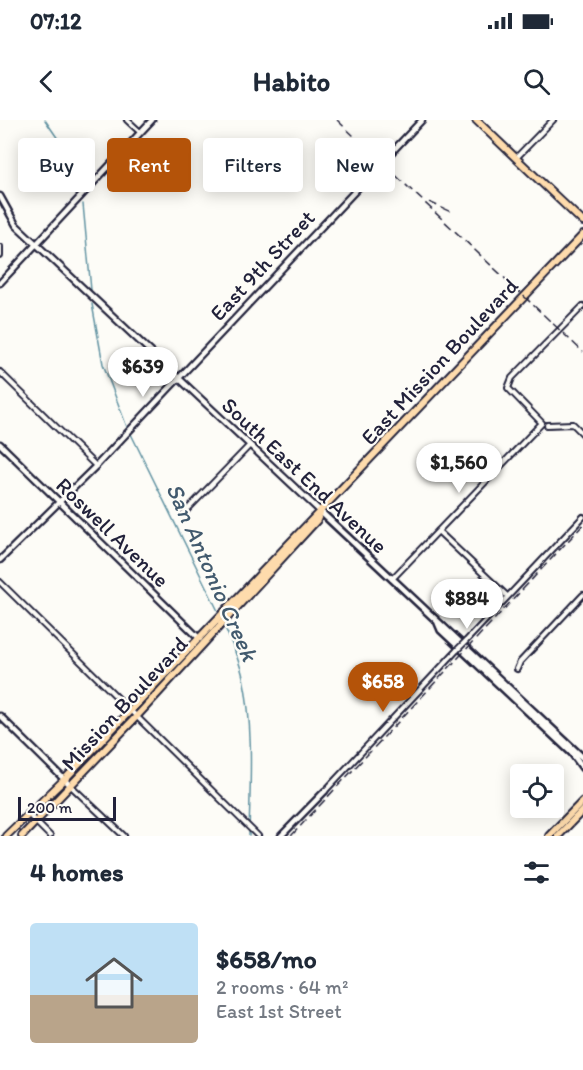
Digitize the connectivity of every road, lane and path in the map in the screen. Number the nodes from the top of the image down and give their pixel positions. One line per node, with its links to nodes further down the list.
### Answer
1 (127, 120): 6 (street)
2 (152, 120): 6 (street)
3 (422, 120): 15 (street, East 9th Street)
4 (476, 120): 7 (main road)
5 (553, 120): 7 (street)
6 (140, 132): 11 (street)
7 (516, 158): 9 (main road)
8 (0, 196): 11 (street, South East End Avenue)
9 (583, 222)
10 (583, 235): 23 (main road, East Mission Boulevard)
11 (37, 243): 12 (street); 15 (street, South East End Avenue)
12 (0, 283)
13 (583, 306): 25 (street)
14 (0, 372): 20 (street)
15 (178, 378): 19 (street, South East End Avenue); 20 (street, East 9th Street)
16 (547, 425): 17 (street)
17 (583, 434)
18 (0, 444): 21 (street, Roswell Avenue)
19 (249, 446): 22 (street); 23 (street, South East End Avenue)
20 (96, 466): 21 (street, East 9th Street)
21 (58, 501): 26 (street, East 9th Street); 32 (street, Roswell Avenue)
22 (185, 512)
23 (321, 512): 27 (main road, South East End Avenue); 31 (main road, East Mission Boulevard)
24 (583, 517): 30 (street)
25 (438, 531): 27 (street); 30 (street)
26 (0, 560)
27 (392, 579): 38 (main road, South East End Avenue)
28 (0, 582): 35 (street)
29 (583, 595): 34 (street)
30 (507, 596): 43 (street, bridge)
31 (222, 616): 32 (main road); 33 (main road, Mission Boulevard)
32 (198, 637): 33 (street, Roswell Avenue); 35 (main road)
33 (204, 643): 37 (main road, Mission Boulevard)
34 (518, 669)
35 (131, 709): 37 (street); 41 (main road)
36 (0, 716): 41 (street)
37 (137, 716): 42 (main road, Mission Boulevard); 52 (street)
38 (548, 727): 39 (main road); 40 (main road)
39 (583, 758)
40 (583, 768)
41 (65, 779): 42 (street); 46 (main road)
42 (71, 786): 47 (main road, Mission Boulevard); 51 (street)
43 (325, 791): 53 (street)
44 (583, 801): 54 (main road)
45 (583, 810): 55 (main road)
46 (28, 814): 47 (street); 48 (main road)
47 (36, 822): 49 (main road, Mission Boulevard); 50 (street)
48 (6, 836)
49 (22, 836)
50 (50, 836)
51 (124, 836)
52 (258, 836)
53 (281, 836)
54 (549, 836)
55 (558, 836)

